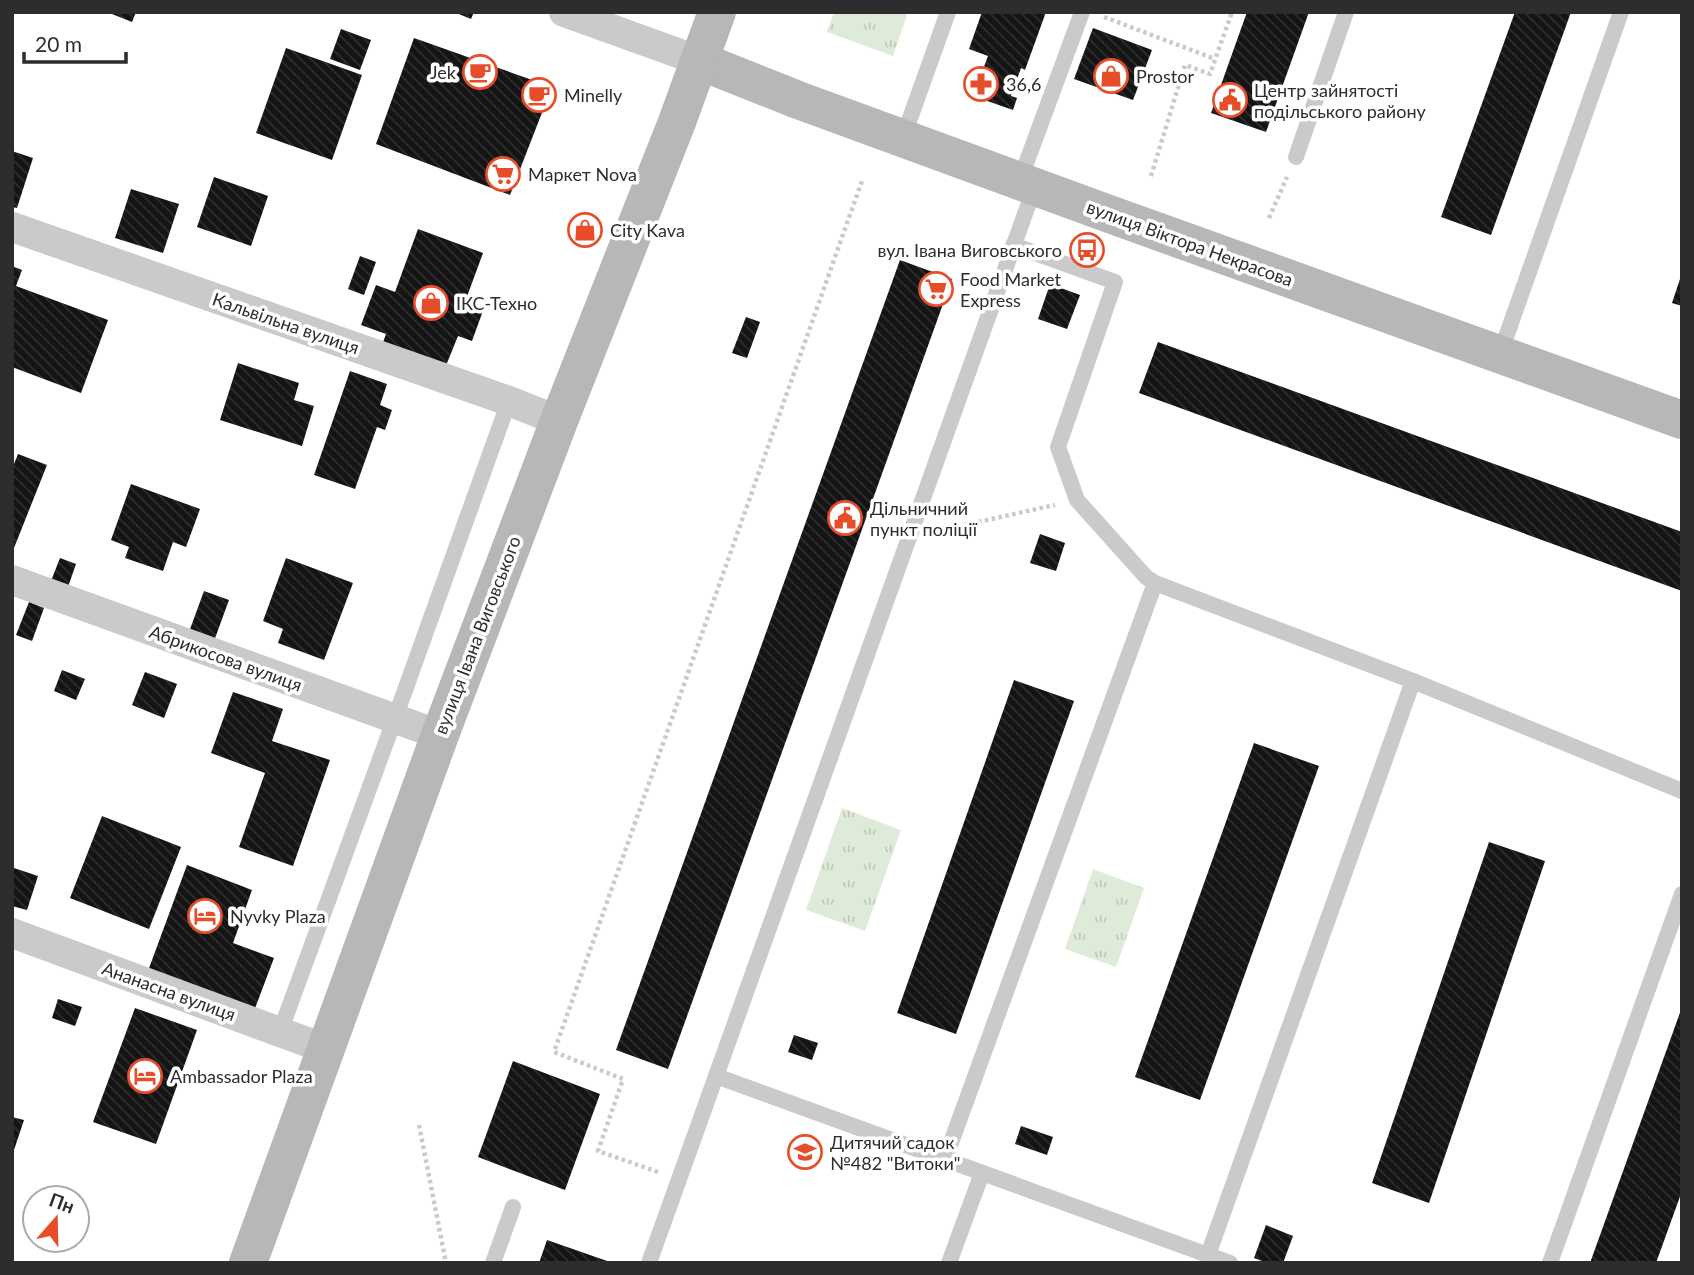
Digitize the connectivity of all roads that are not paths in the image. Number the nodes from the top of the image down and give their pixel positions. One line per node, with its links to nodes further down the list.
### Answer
1 (564, 12): 7 (street)
2 (717, 12): 7 (main road, вулиця Івана Виговського)
3 (948, 12): 8 (lane)
4 (1082, 12): 10 (lane)
5 (1346, 12): 9 (lane)
6 (1621, 12): 13 (lane)
7 (700, 61): 8 (main road, вулиця Віктора Некрасова); 16 (main road, вулиця Івана Виговського)
8 (903, 138): 10 (main road, вулиця Віктора Некрасова)
9 (1296, 157)
10 (1027, 183): 12 (lane); 13 (main road, вулиця Віктора Некрасова)
11 (12, 227): 14 (street, Кальвільна вулиця)
12 (1013, 246): 18 (lane); 27 (lane)
13 (1500, 354): 15 (main road, вулиця Віктора Некрасова)
14 (509, 401): 16 (street, Кальвільна вулиця); 20 (lane)
15 (1682, 419)
16 (559, 421): 21 (main road, вулиця Івана Виговського)
17 (12, 580): 20 (street, Абрикосова вулиця)
18 (1155, 583): 19 (lane); 28 (lane)
19 (1413, 681): 22 (lane); 31 (lane)
20 (395, 718): 21 (street, Абрикосова вулиця); 25 (lane)
21 (440, 735): 26 (main road, вулиця Івана Виговського)
22 (1682, 791)
23 (1682, 894): 37 (lane)
24 (12, 933): 25 (street, Ананасна вулиця)
25 (280, 1032): 26 (street, Ананасна вулиця)
26 (326, 1049): 32 (main road, вулиця Івана Виговського)
27 (716, 1076): 28 (lane); 34 (lane)
28 (945, 1159): 29 (lane)
29 (982, 1173): 31 (lane); 35 (lane)
30 (513, 1207): 33 (lane)
31 (1208, 1255): 36 (lane)
32 (248, 1263)
33 (493, 1263)
34 (649, 1263)
35 (949, 1263)
36 (1230, 1263)
37 (1550, 1263)

